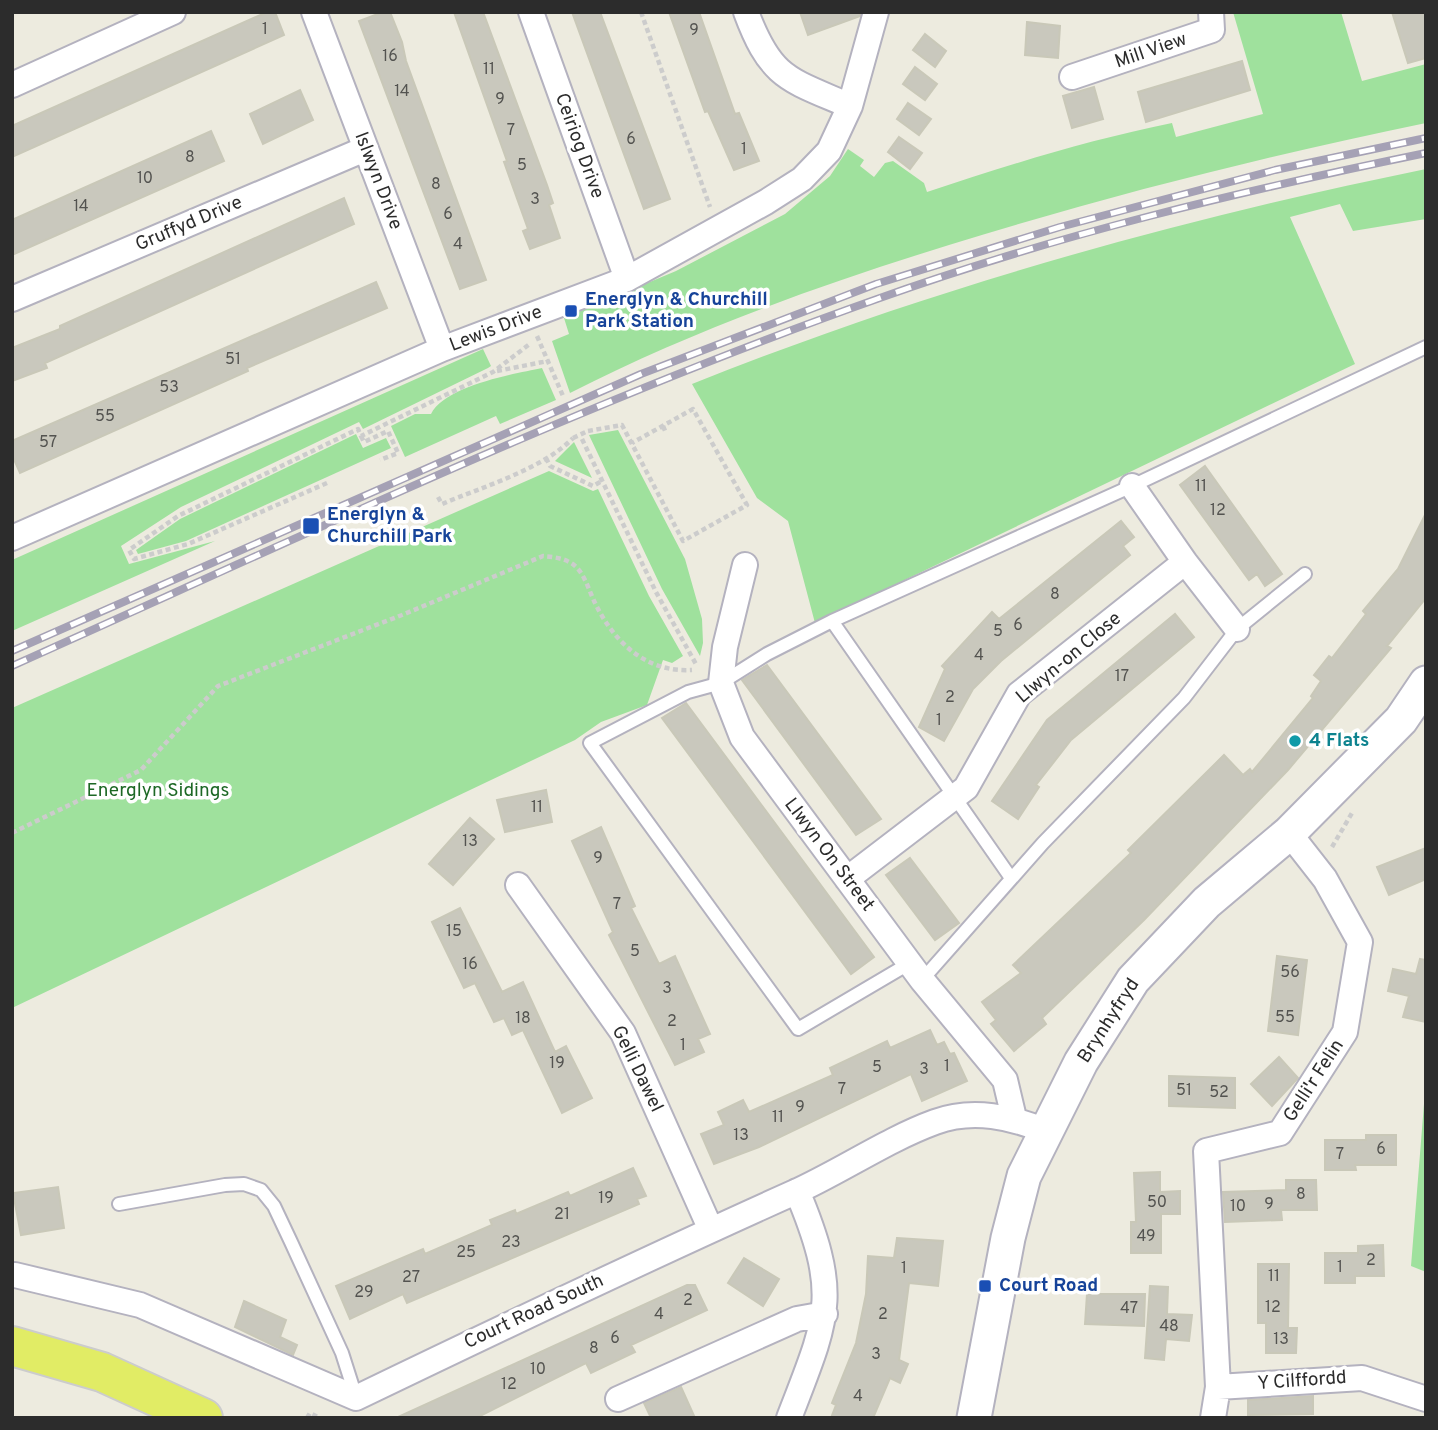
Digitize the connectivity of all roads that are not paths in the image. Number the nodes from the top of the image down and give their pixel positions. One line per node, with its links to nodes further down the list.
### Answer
1 (173, 12): 8 (street)
2 (314, 12): 10 (street, Islwyn Drive)
3 (531, 12): 11 (street, Ceiriog Drive)
4 (746, 12): 9 (street)
5 (876, 12): 9 (street, Lewis Drive)
6 (1211, 12): 7 (street, Mill View)
7 (1072, 77)
8 (12, 85)
9 (850, 106): 11 (street, Lewis Drive)
10 (365, 149): 12 (street, Gruffyd Drive); 14 (street, Islwyn Drive)
11 (627, 279): 14 (street, Lewis Drive)
12 (12, 299)
13 (1426, 347): 15 (lane)
14 (442, 349): 16 (street, Lewis Drive)
15 (1132, 486): 17 (street); 20 (lane)
16 (12, 538)
17 (1185, 562): 21 (street); 24 (street, Llwyn-on Close)
18 (745, 565): 22 (street)
19 (1305, 574): 21 (lane)
20 (832, 621): 22 (lane); 24 (lane)
21 (1237, 629): 26 (lane)
22 (720, 683): 27 (street, Llwyn On Street); 29 (lane)
23 (1426, 683): 25 (main road, Brynhyfryd)
24 (955, 797): 26 (lane); 27 (street, Llwyn-on Close)
25 (1289, 833): 31 (main road, Brynhyfryd); 38 (street, Gelli'r Felin)
26 (1011, 878): 29 (lane)
27 (847, 879): 29 (street, Llwyn On Street)
28 (519, 885): 34 (street, Gelli Dawel)
29 (916, 971): 30 (street, Llwyn On Street)
30 (1014, 1118): 31 (street, Court Road South); 32 (street, Court Road South)
31 (1048, 1132): 44 (main road, Brynhyfryd)
32 (797, 1191): 34 (street, Court Road South); 36 (street)
33 (119, 1205): 39 (lane)
34 (711, 1230): 39 (street, Court Road South)
35 (15, 1275): 39 (street)
36 (825, 1314): 40 (street); 43 (street)
37 (12, 1346): 42 (main road)
38 (1217, 1387): 41 (street, Y Cilffordd); 45 (street, Gelli'r Felin)
39 (356, 1398)
40 (618, 1399)
41 (1426, 1399)
42 (203, 1418)
43 (789, 1418)
44 (974, 1418)
45 (1213, 1418)

